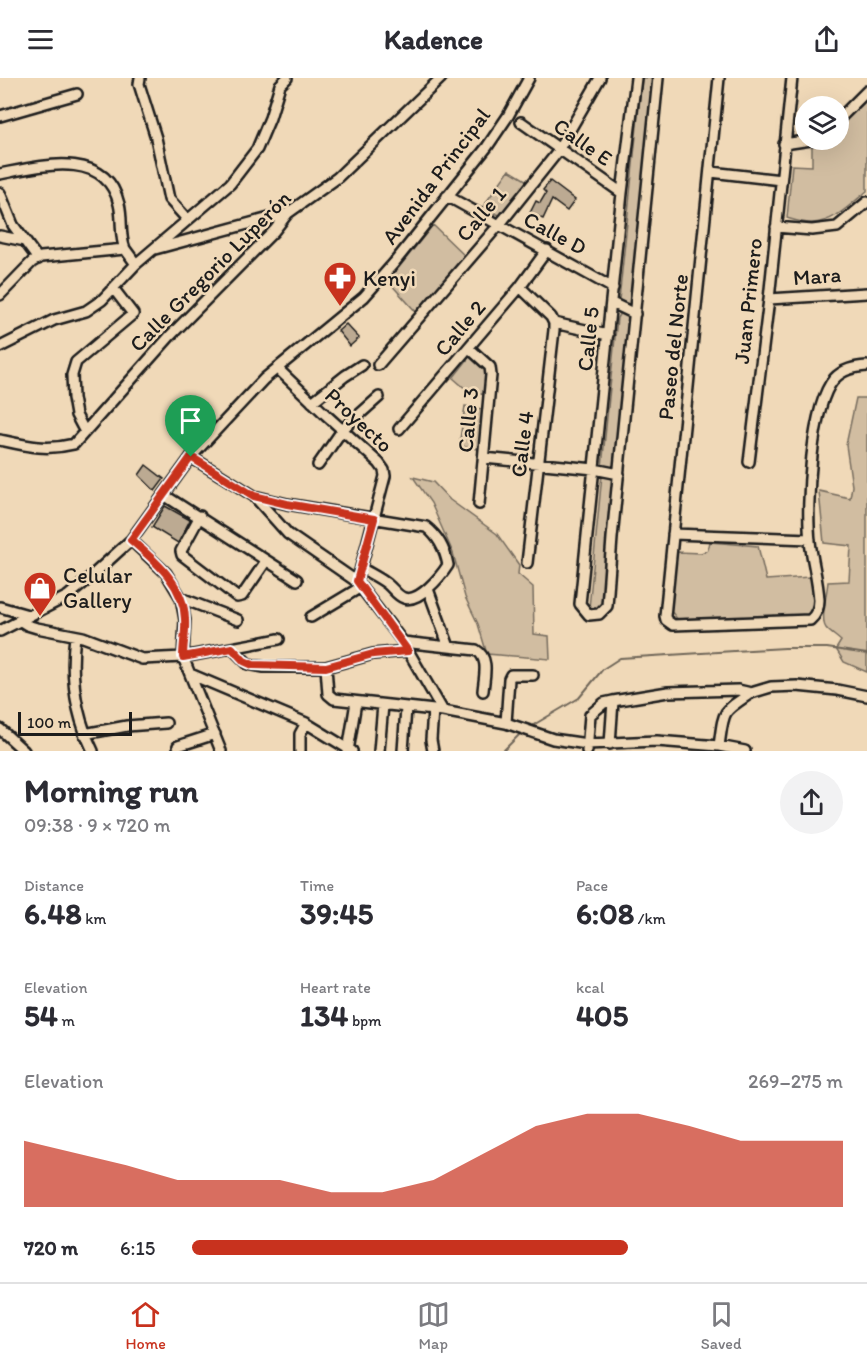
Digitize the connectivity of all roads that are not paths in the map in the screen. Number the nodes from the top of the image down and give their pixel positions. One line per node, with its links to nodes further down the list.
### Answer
1 (140, 78): 26 (street)
2 (287, 78): 26 (street)
3 (441, 78): 25 (street, Calle Gregorio Luperón)
4 (529, 78): 23 (street, Avenida Principal)
5 (600, 78): 17 (street, Calle 1)
6 (636, 78): 22 (street, Calle 5)
7 (657, 78): 43 (street)
8 (719, 78): 18 (street, Paseo del Norte)
9 (792, 78): 16 (street, Juan Primero)
10 (867, 91): 12 (street)
11 (77, 94): 13 (street)
12 (849, 109)
13 (0, 116)
14 (521, 122): 17 (street, Calle E)
15 (795, 142): 16 (street)
16 (784, 144): 20 (street, Juan Primero)
17 (559, 149): 22 (street, Calle E); 27 (street, Calle 1)
18 (711, 172): 20 (street); 70 (street, Paseo del Norte)
19 (0, 174): 31 (street)
20 (780, 180): 28 (street, Juan Primero)
21 (0, 193): 30 (street)
22 (622, 193): 38 (street, Calle 5)
23 (447, 196): 27 (street, Calle D); 51 (street, Avenida Principal)
24 (867, 202): 28 (street)
25 (288, 213): 32 (street); 56 (street, Calle Gregorio Luperón)
26 (187, 219): 32 (street)
27 (498, 225): 33 (street, Calle D); 49 (street, Calle 1)
28 (776, 226): 41 (street, Juan Primero)
29 (0, 236): 30 (street)
30 (25, 242): 34 (street)
31 (125, 249): 34 (street); 35 (street)
32 (153, 250): 35 (street)
33 (547, 250): 36 (street, Calle 2); 38 (street, Calle D)
34 (38, 259): 40 (street)
35 (136, 264): 37 (street)
36 (520, 286): 44 (street); 47 (street, Calle 2)
37 (113, 288): 46 (street); 56 (street)
38 (613, 288): 42 (street, Calle 5)
39 (867, 293): 41 (street, Mara)
40 (0, 295)
41 (769, 299): 60 (street, Juan Primero)
42 (612, 303): 43 (street); 45 (street, Calle 5)
43 (635, 314): 64 (street)
44 (554, 326): 45 (street); 61 (street, Calle 4)
45 (608, 335): 63 (street, Calle 5)
46 (0, 347)
47 (469, 348): 55 (street, Calle 2); 59 (street, Calle 3)
48 (362, 365): 53 (street)
49 (378, 365)
50 (867, 366): 71 (street)
51 (277, 368): 53 (street, Proyecto); 58 (street, Avenida Principal)
52 (379, 397): 54 (street)
53 (312, 402): 54 (street, Proyecto)
54 (343, 429): 62 (street); 69 (street, Proyecto)
55 (399, 429)
56 (85, 432): 57 (street, Calle Gregorio Luperón)
57 (1, 442)
58 (191, 457): 65 (street, Avenida Principal); 66 (street)
59 (484, 458): 61 (street); 67 (street, Calle 3)
60 (749, 462)
61 (539, 463): 63 (street); 74 (street, Calle 4)
62 (318, 465)
63 (594, 469): 64 (street); 64 (street, Calle 5)
64 (618, 474)
65 (164, 495): 68 (street); 72 (street, Avenida Principal)
66 (254, 496): 69 (street); 77 (street)
67 (479, 504)
68 (200, 516): 73 (street); 73 (street)
69 (374, 519): 75 (street, Proyecto); 78 (street)
70 (673, 534): 71 (street); 71 (street, Paseo del Norte)
71 (810, 539)
72 (131, 540): 79 (street); 81 (street, Avenida Principal)
73 (266, 561): 76 (street)
74 (527, 563)
75 (362, 568): 77 (street, Proyecto); 78 (street)
76 (297, 579)
77 (359, 584): 82 (street); 87 (street)
78 (428, 589): 88 (street)
79 (181, 598): 83 (street); 91 (street)
80 (0, 607): 81 (street)
81 (23, 617): 84 (street, Avenida Principal); 85 (street)
82 (311, 617)
83 (238, 620)
84 (0, 631)
85 (75, 636): 91 (street); 107 (street)
86 (279, 639): 89 (street)
87 (403, 642): 88 (street); 90 (street)
88 (449, 647): 95 (street)
89 (232, 648): 91 (street); 92 (street)
90 (408, 651): 92 (street); 102 (street)
91 (183, 657): 93 (street)
92 (326, 667): 99 (street)
93 (190, 674): 104 (street); 108 (street)
94 (533, 675): 105 (street)
95 (483, 691)
96 (751, 693): 97 (street); 98 (street); 111 (street)
97 (867, 696)
98 (613, 701): 110 (street); 112 (street)
99 (356, 702): 100 (street); 117 (street)
100 (382, 705): 101 (street); 118 (street)
101 (406, 708): 102 (street); 119 (street)
102 (438, 711): 105 (street); 120 (street)
103 (166, 723): 107 (street)
104 (306, 723): 116 (street); 117 (street)
105 (511, 725): 112 (street)
106 (0, 729): 113 (street)
107 (84, 734): 114 (street)
108 (215, 734): 109 (street); 115 (street)
109 (177, 746)
110 (613, 746): 111 (street); 112 (street)
111 (719, 746): 121 (street)
112 (587, 748)
113 (17, 749)
114 (93, 751)
115 (221, 751)
116 (300, 751)
117 (350, 751)
118 (379, 751)
119 (403, 751)
120 (433, 751)
121 (745, 751)

